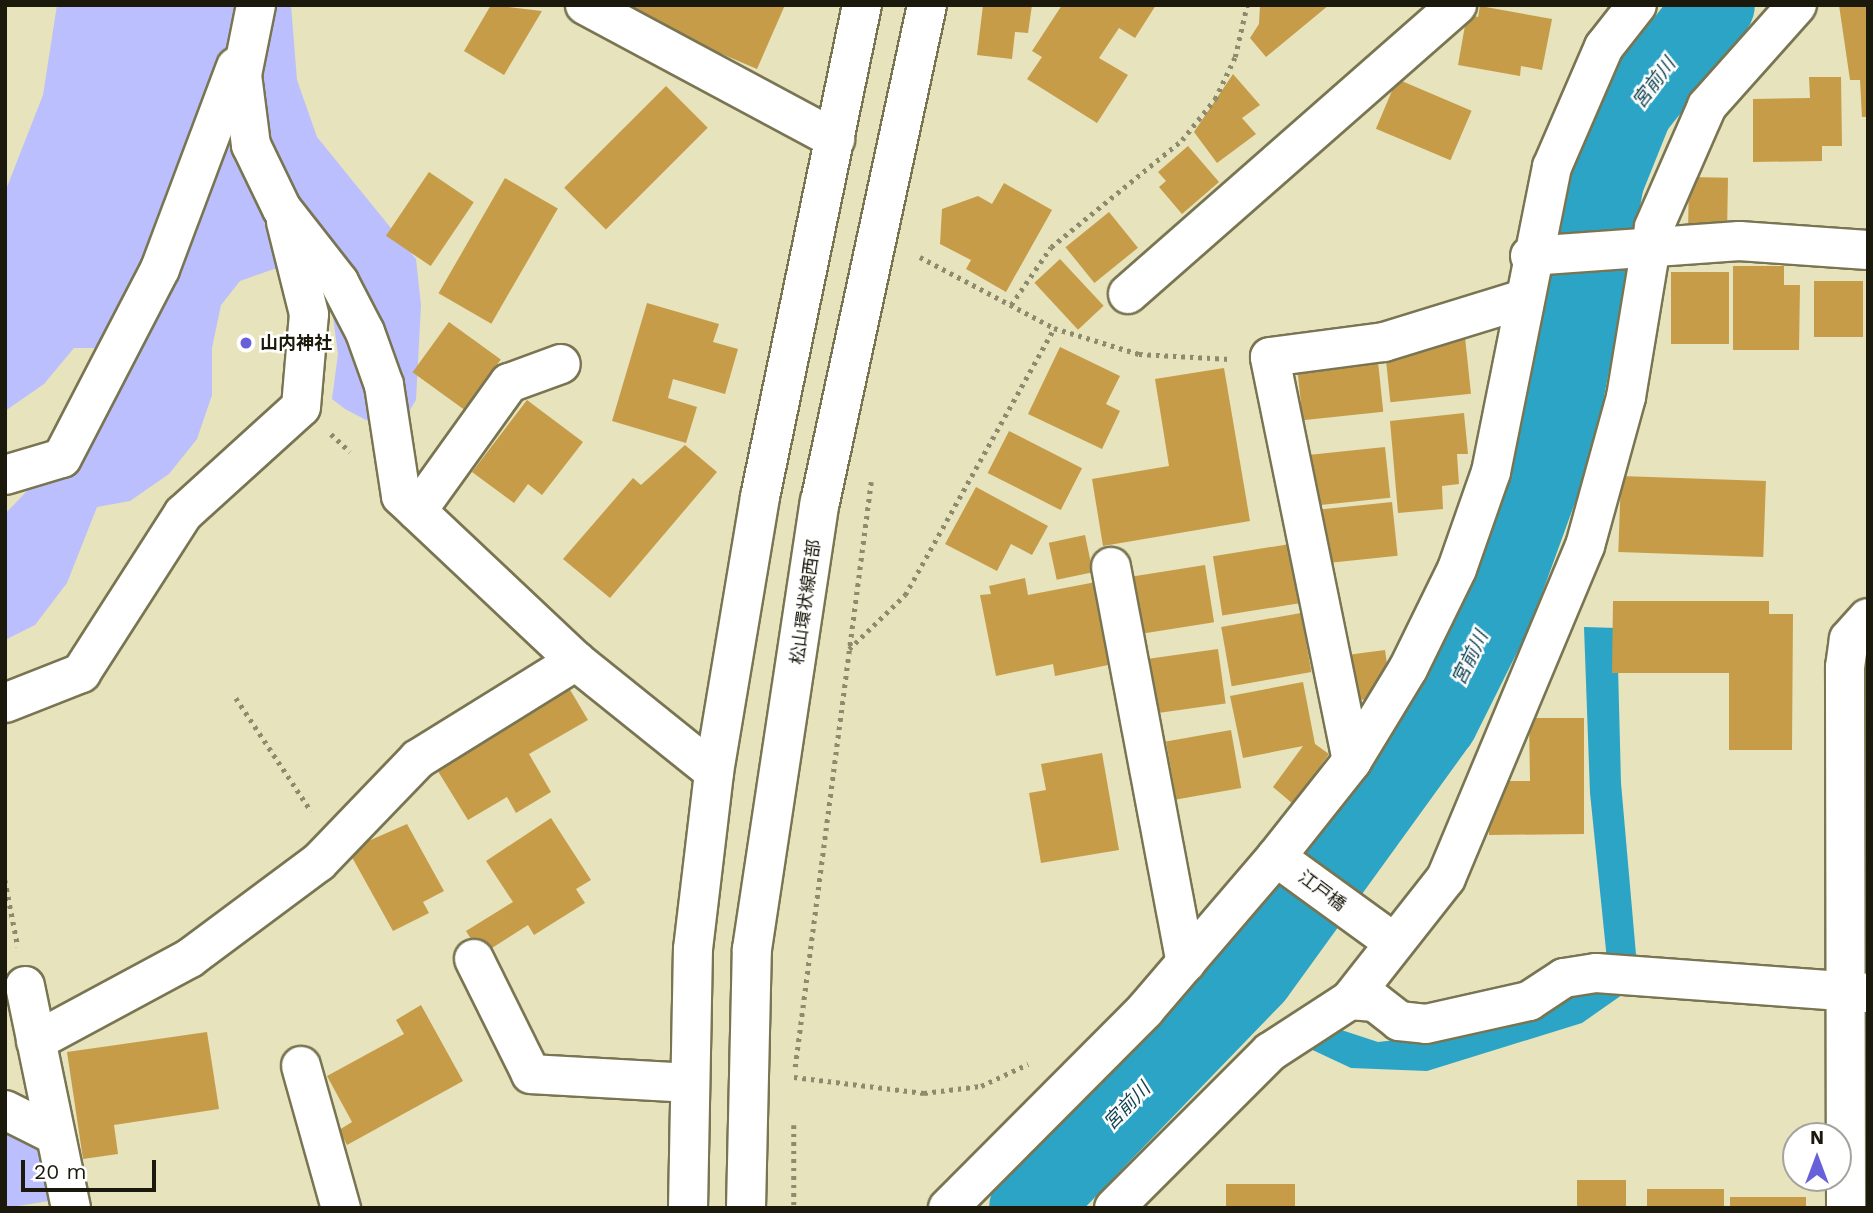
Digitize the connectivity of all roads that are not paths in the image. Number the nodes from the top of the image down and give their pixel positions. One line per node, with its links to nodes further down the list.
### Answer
1 (585, 5): 8 (street)
2 (862, 5): 8 (street)
3 (927, 5): 40 (street, 松山環状線西部)
4 (1457, 5): 13 (street)
5 (1637, 5): 12 (street)
6 (1797, 5): 10 (street)
7 (251, 22): 9 (street); 16 (street)
8 (835, 139): 23 (street)
9 (282, 209): 17 (street); 21 (street)
10 (1641, 250): 11 (street); 12 (street); 25 (street)
11 (1868, 250)
12 (1537, 256): 14 (street)
13 (1128, 294)
14 (1524, 299): 22 (street); 22 (street)
15 (561, 365): 17 (street)
16 (5, 475)
17 (417, 511): 20 (street)
18 (1111, 567): 27 (street)
19 (1868, 618): 29 (street)
20 (576, 661): 23 (street); 31 (street)
21 (5, 703)
22 (1352, 761): 24 (street)
23 (714, 772): 33 (street)
24 (1282, 861): 25 (street, 江戸橋); 27 (street)
25 (1393, 942): 30 (street)
26 (474, 959): 33 (street)
27 (1186, 963): 41 (street)
28 (25, 986): 31 (street)
29 (1858, 994): 30 (street); 36 (street)
30 (1350, 1000): 42 (street)
31 (36, 1041): 35 (street)
32 (301, 1066): 38 (street)
33 (690, 1083): 39 (street)
34 (5, 1110): 35 (street)
35 (53, 1134): 37 (street)
36 (1857, 1161): 43 (street)
37 (71, 1208)
38 (341, 1208)
39 (688, 1208)
40 (746, 1208)
41 (948, 1208)
42 (1114, 1208)
43 (1846, 1208)

